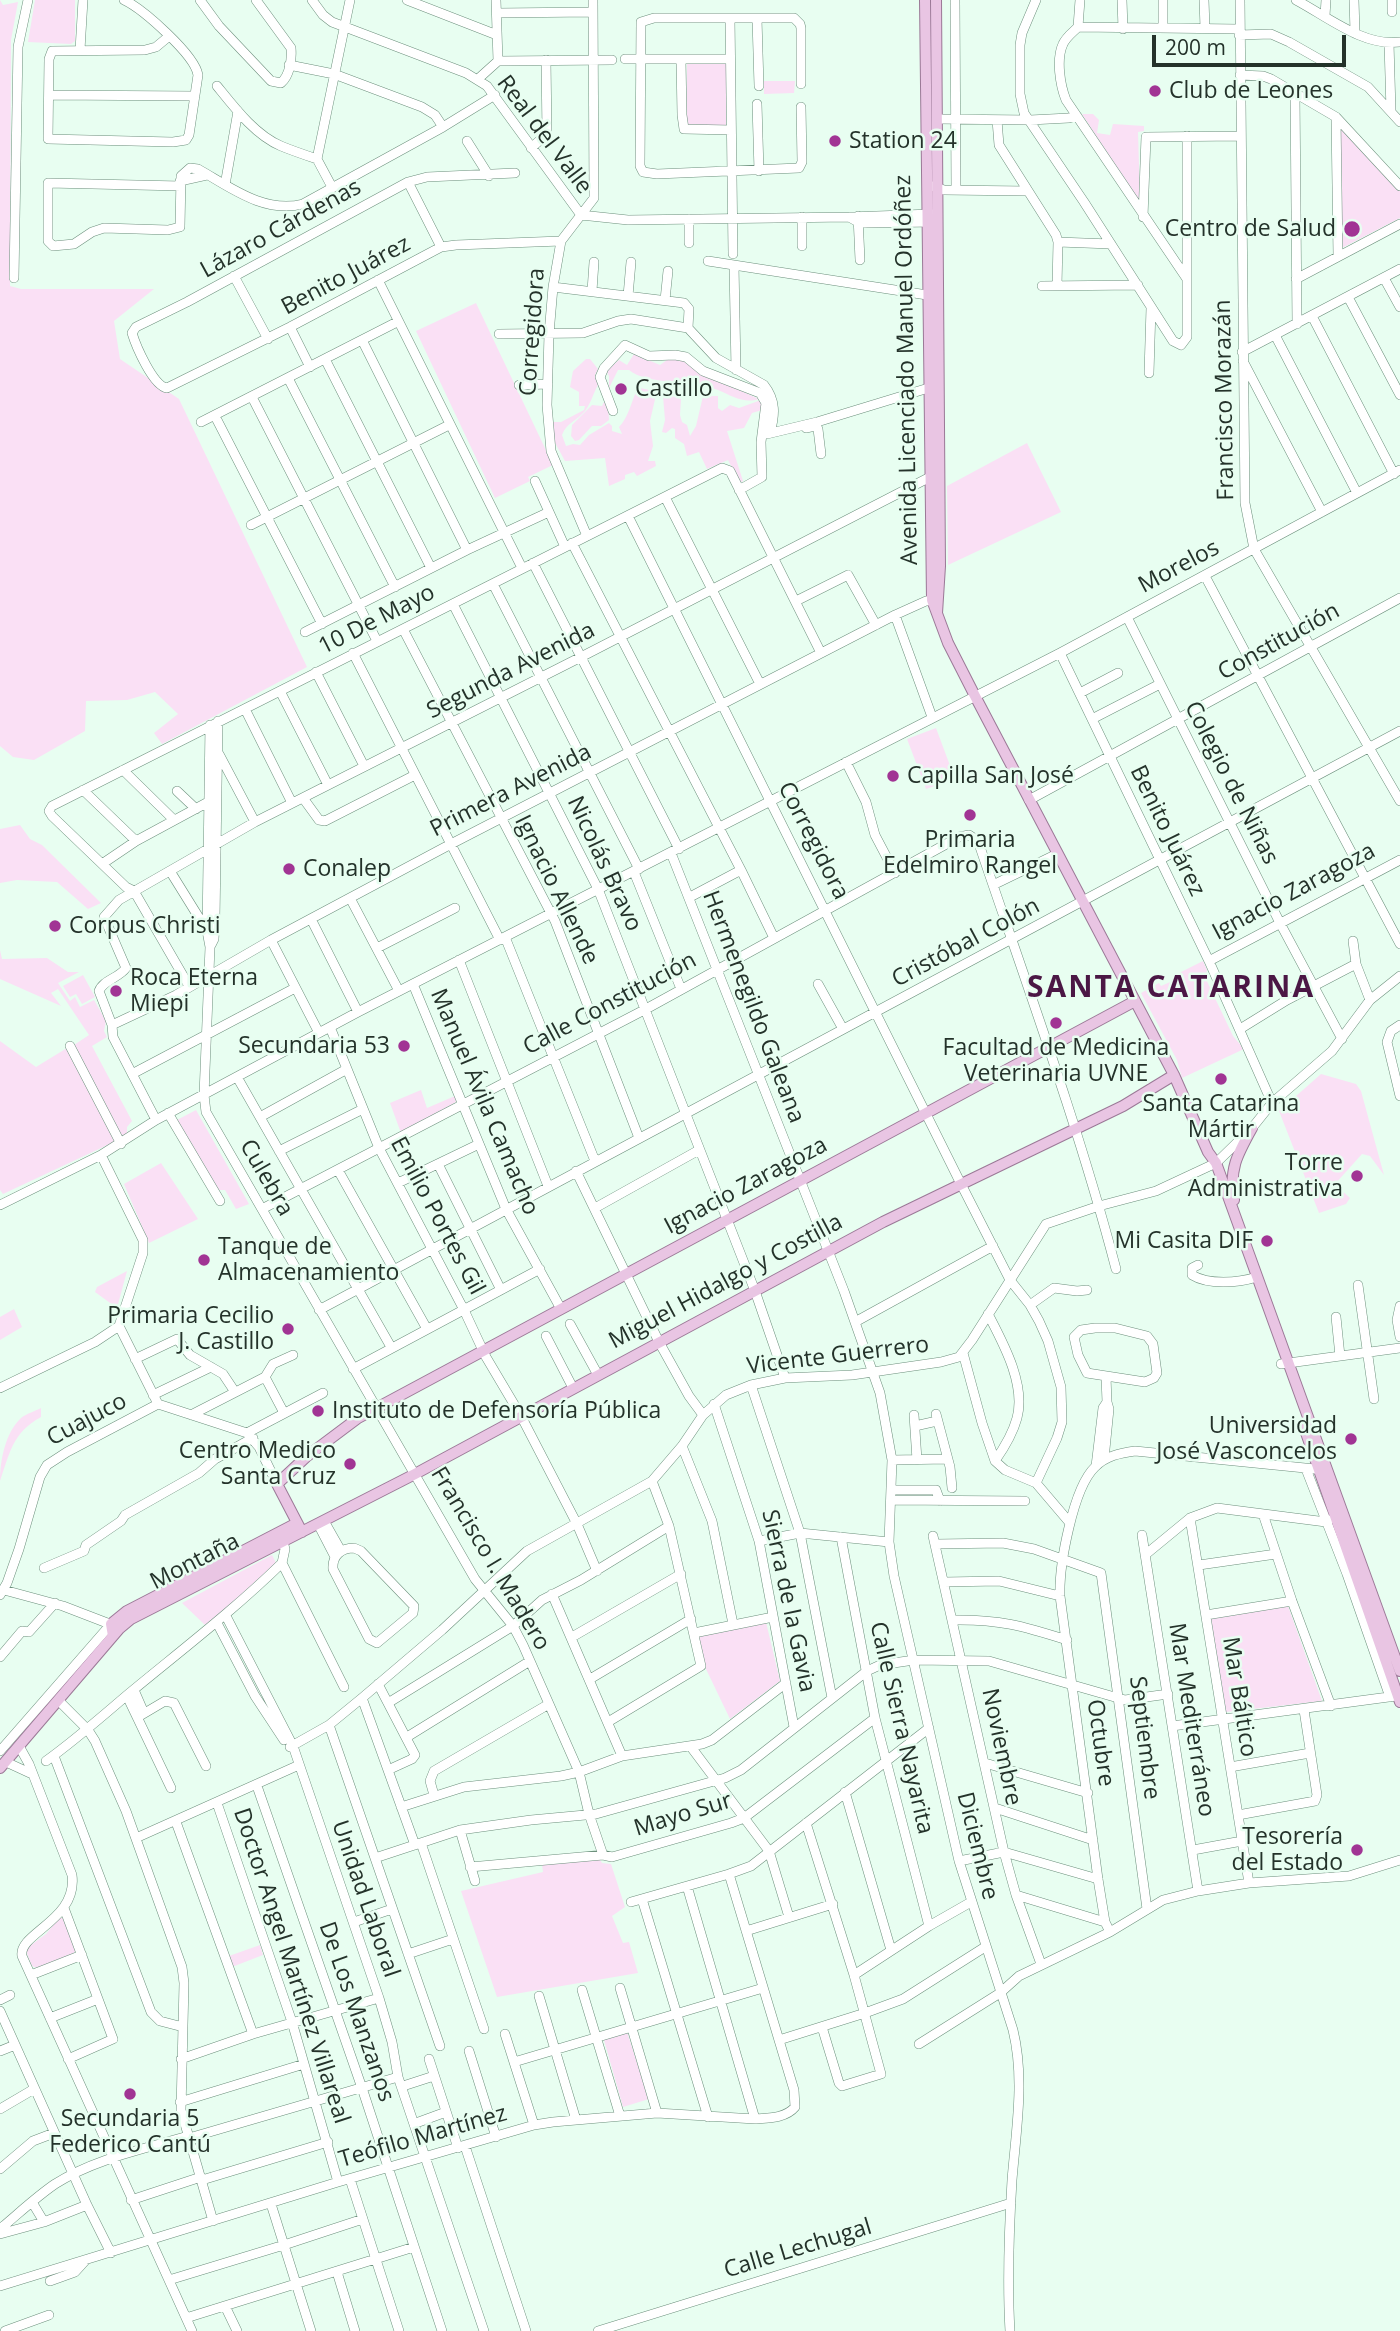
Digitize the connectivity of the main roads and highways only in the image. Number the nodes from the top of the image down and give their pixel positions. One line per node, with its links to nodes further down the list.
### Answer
1 (925, 0): 3 (main road, Avenida Licenciado Manuel Ordóñez)
2 (936, 0): 3 (main road, Avenida Licenciado Manuel Ordóñez)
3 (930, 123): 4 (main road, Avenida Licenciado Manuel Ordóñez); 4 (main road, Avenida Licenciado Manuel Ordóñez)
4 (932, 218): 5 (main road, Avenida Licenciado Manuel Ordóñez); 5 (main road, Avenida Licenciado Manuel Ordóñez)
5 (933, 386): 6 (main road, Avenida Licenciado Manuel Ordóñez)
6 (1135, 1001): 7 (main road, Avenida Licenciado Manuel Ordóñez); 13 (main road, Ignacio Zaragoza)
7 (1174, 1075): 9 (main road, Avenida Licenciado Manuel Ordóñez); 13 (main road, Miguel Hidalgo y Costilla)
8 (1252, 1128): 10 (main road)
9 (1213, 1164): 10 (main road, Avenida Licenciado Manuel Ordóñez); 11 (main road, Avenida Licenciado Manuel Ordóñez)
10 (1240, 1230): 11 (main road, Avenida Licenciado Manuel Ordóñez)
11 (1254, 1278): 12 (main road, Avenida Licenciado Manuel Ordóñez)
12 (1323, 1470): 14 (main road, Avenida Licenciado Manuel Ordóñez); 16 (main road, Avenida Licenciado Manuel Ordóñez)
13 (299, 1528): 20 (main road, Montaña)
14 (1350, 1556): 15 (main road); 16 (main road, Avenida Licenciado Manuel Ordóñez)
15 (1348, 1574)
16 (1378, 1622): 17 (main road, Avenida Licenciado Manuel Ordóñez); 19 (main road, Avenida Licenciado Manuel Ordóñez)
17 (1400, 1671)
18 (1400, 1680): 19 (main road)
19 (1397, 1698)
20 (2, 1760)

